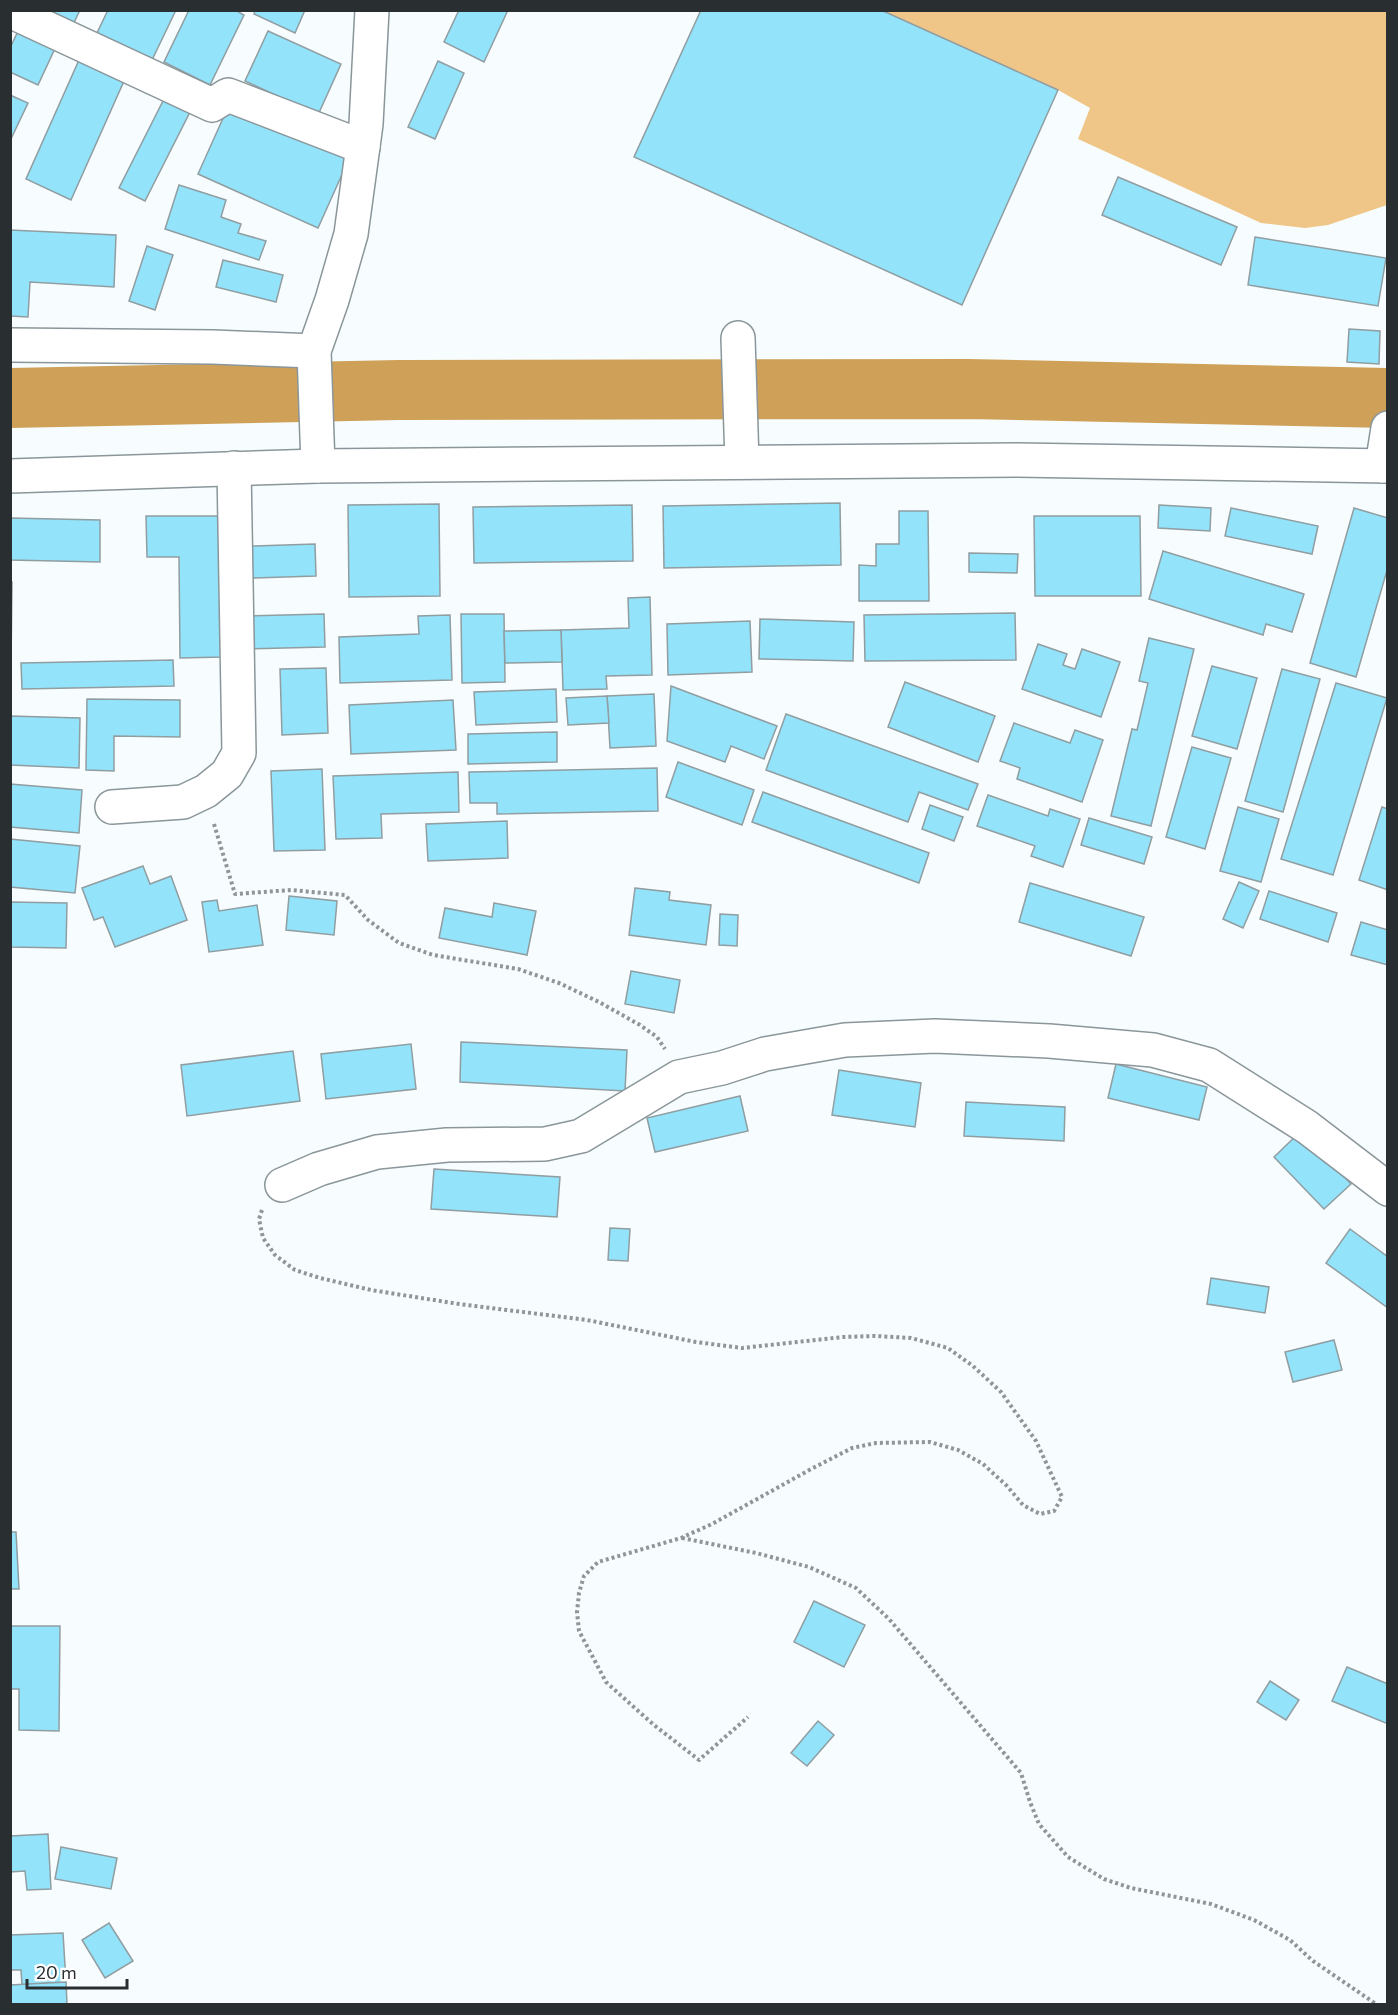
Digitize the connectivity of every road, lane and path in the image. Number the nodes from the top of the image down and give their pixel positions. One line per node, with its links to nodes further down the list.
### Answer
1 (372, 10): 3 (street)
2 (10, 11): 3 (street)
3 (363, 147): 6 (street)
4 (738, 338): 8 (street)
5 (10, 345): 6 (street)
6 (314, 351): 9 (street)
7 (1387, 429): 10 (street)
8 (742, 462): 9 (street); 10 (street)
9 (318, 466): 11 (street)
10 (1385, 466)
11 (234, 468): 12 (street); 13 (street)
12 (10, 476)
13 (206, 791): 14 (street); 15 (path)
14 (112, 807)
15 (679, 1077): 16 (street); 17 (street)
16 (282, 1185): 18 (path)
17 (1388, 1189)
18 (681, 1538): 19 (path); 20 (path)
19 (748, 1717)
20 (1376, 2004)

